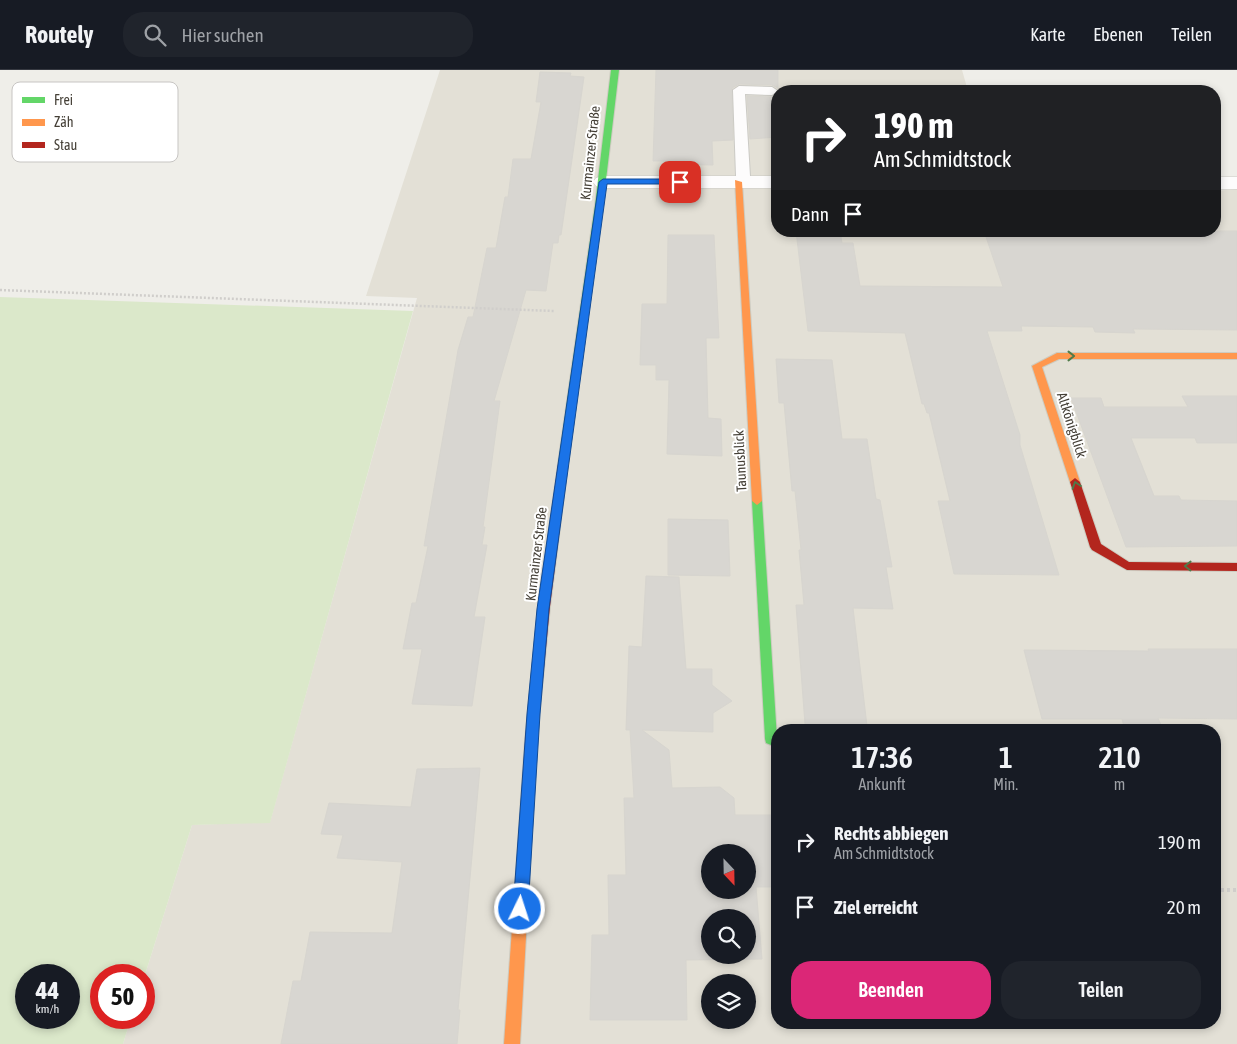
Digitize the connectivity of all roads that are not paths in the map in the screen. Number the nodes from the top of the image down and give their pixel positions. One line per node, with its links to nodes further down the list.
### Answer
1 (614, 70): 3 (street, Kurmainzer Straße)
2 (771, 91): 4 (lane)
3 (603, 182): 4 (street); 11 (street, Kurmainzer Straße)
4 (738, 182): 5 (street); 10 (street, Taunusblick)
5 (771, 182)
6 (1221, 183): 7 (street)
7 (1237, 183)
8 (1237, 356): 9 (street, Altkönigblick, one-way to 8)
9 (1237, 567)
10 (771, 739)
11 (512, 1044)

